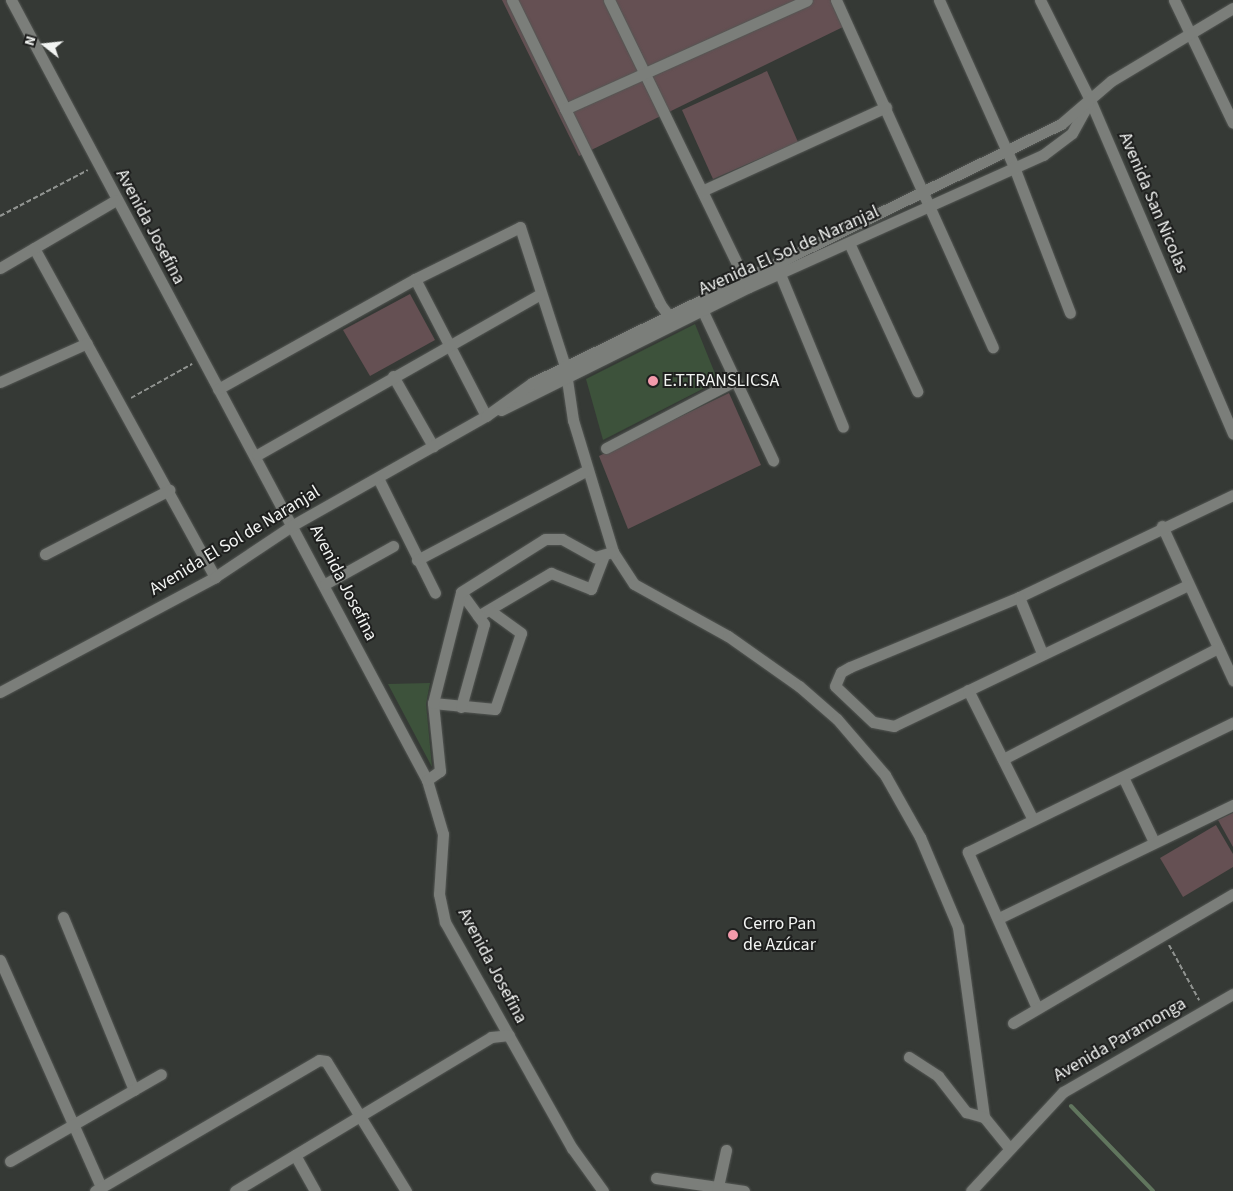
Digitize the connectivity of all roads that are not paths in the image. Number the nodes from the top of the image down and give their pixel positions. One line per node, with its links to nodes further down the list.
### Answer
1 (11, 0): 20 (street, Avenida Josefina)
2 (512, 0): 14 (street)
3 (609, 0): 11 (street)
4 (807, 0): 11 (street)
5 (836, 0): 13 (street)
6 (939, 0): 16 (street)
7 (1040, 0): 12 (street, Avenida San Nicolas)
8 (1174, 0): 10 (street)
9 (1233, 8): 10 (street, Avenida El Sol de Naranjal)
10 (1189, 32): 12 (street, Avenida El Sol de Naranjal); 15 (street)
11 (646, 73): 14 (street); 19 (street)
12 (1090, 100): 16 (street, Avenida El Sol de Naranjal); 17 (street, Avenida El Sol de Naranjal); 44 (street, Avenida San Nicolas)
13 (886, 107): 18 (street); 19 (street)
14 (565, 109): 31 (street)
15 (1233, 123)
16 (1007, 150): 17 (street); 18 (street, Avenida El Sol de Naranjal)
17 (1014, 167): 21 (street, Avenida El Sol de Naranjal); 30 (street)
18 (925, 188): 21 (street); 27 (street, Avenida El Sol de Naranjal)
19 (704, 190): 27 (street)
20 (116, 200): 23 (street); 40 (street, Avenida Josefina)
21 (932, 204): 22 (street, Avenida El Sol de Naranjal); 34 (street)
22 (850, 245): 25 (street, Avenida El Sol de Naranjal); 41 (street)
23 (34, 248): 24 (street); 32 (street)
24 (0, 268)
25 (780, 274): 27 (street, Avenida El Sol de Naranjal); 43 (street)
26 (415, 279): 28 (street); 33 (street); 40 (street)
27 (747, 282): 29 (street, Avenida El Sol de Naranjal)
28 (540, 295): 33 (street); 35 (street)
29 (700, 305): 31 (street, Avenida El Sol de Naranjal); 38 (street)
30 (1070, 313)
31 (671, 319): 35 (street, Avenida El Sol de Naranjal); 37 (street, Avenida El Sol de Naranjal)
32 (88, 343): 39 (street); 51 (street)
33 (450, 343): 36 (street); 42 (street)
34 (993, 347)
35 (565, 366): 37 (street); 42 (street, Avenida El Sol de Naranjal)
36 (392, 376): 45 (street); 47 (street)
37 (568, 380): 42 (street, Avenida El Sol de Naranjal); 49 (street)
38 (734, 381): 46 (street); 48 (street)
39 (0, 382)
40 (218, 390): 47 (street, Avenida Josefina)
41 (917, 391)
42 (486, 416): 45 (street, Avenida El Sol de Naranjal)
43 (843, 427)
44 (1232, 428)
45 (433, 446): 50 (street, Avenida El Sol de Naranjal)
46 (606, 448)
47 (257, 455): 53 (street, Avenida Josefina)
48 (773, 460)
49 (588, 470): 57 (street); 58 (street)
50 (378, 478): 53 (street, Avenida El Sol de Naranjal); 58 (street)
51 (170, 490): 56 (street); 59 (street)
52 (1233, 495): 54 (street)
53 (293, 524): 59 (street, Avenida El Sol de Naranjal); 60 (street, Avenida Josefina)
54 (1162, 526): 61 (street); 64 (street)
55 (393, 546): 60 (street)
56 (45, 554)
57 (608, 555): 62 (street); 65 (street); 93 (street)
58 (417, 560): 63 (street)
59 (215, 577): 71 (street, Avenida El Sol de Naranjal)
60 (325, 584): 77 (street, Avenida Josefina)
61 (1188, 585): 67 (street); 68 (street)
62 (461, 592): 66 (street); 72 (street)
63 (435, 593)
64 (1019, 597): 68 (street); 70 (street)
65 (489, 610): 66 (street); 73 (street)
66 (478, 616): 73 (street)
67 (1218, 648): 69 (street); 75 (street)
68 (1042, 653): 70 (street)
69 (1233, 680)
70 (968, 690): 75 (street)
71 (0, 692)
72 (433, 703): 73 (street); 77 (street)
73 (460, 707)
74 (1233, 723): 76 (street)
75 (1003, 759): 79 (street)
76 (1123, 777): 79 (street); 80 (street)
77 (427, 780): 88 (street, Avenida Josefina)
78 (1233, 805): 80 (street)
79 (1034, 820): 83 (street)
80 (1154, 842): 83 (street)
81 (1233, 894): 86 (street)
82 (63, 917): 91 (street)
83 (999, 918): 86 (street)
84 (0, 960): 94 (street)
85 (1233, 994): 95 (street, Avenida Paramonga)
86 (1037, 1008): 87 (street)
87 (1013, 1023)
88 (509, 1035): 92 (street); 105 (street, Avenida Josefina)
89 (909, 1057): 93 (street)
90 (161, 1074): 91 (street)
91 (134, 1090): 94 (street)
92 (360, 1116): 97 (street); 100 (street); 104 (street)
93 (984, 1117): 95 (street)
94 (73, 1125): 98 (street); 100 (street)
95 (1009, 1148): 107 (street, Avenida Paramonga)
96 (726, 1150): 101 (street)
97 (295, 1155): 102 (street); 103 (street)
98 (10, 1161)
99 (656, 1178): 101 (street)
100 (98, 1189)
101 (717, 1190): 106 (street)
102 (237, 1191)
103 (315, 1191)
104 (406, 1191)
105 (603, 1191)
106 (744, 1191)
107 (972, 1191)

